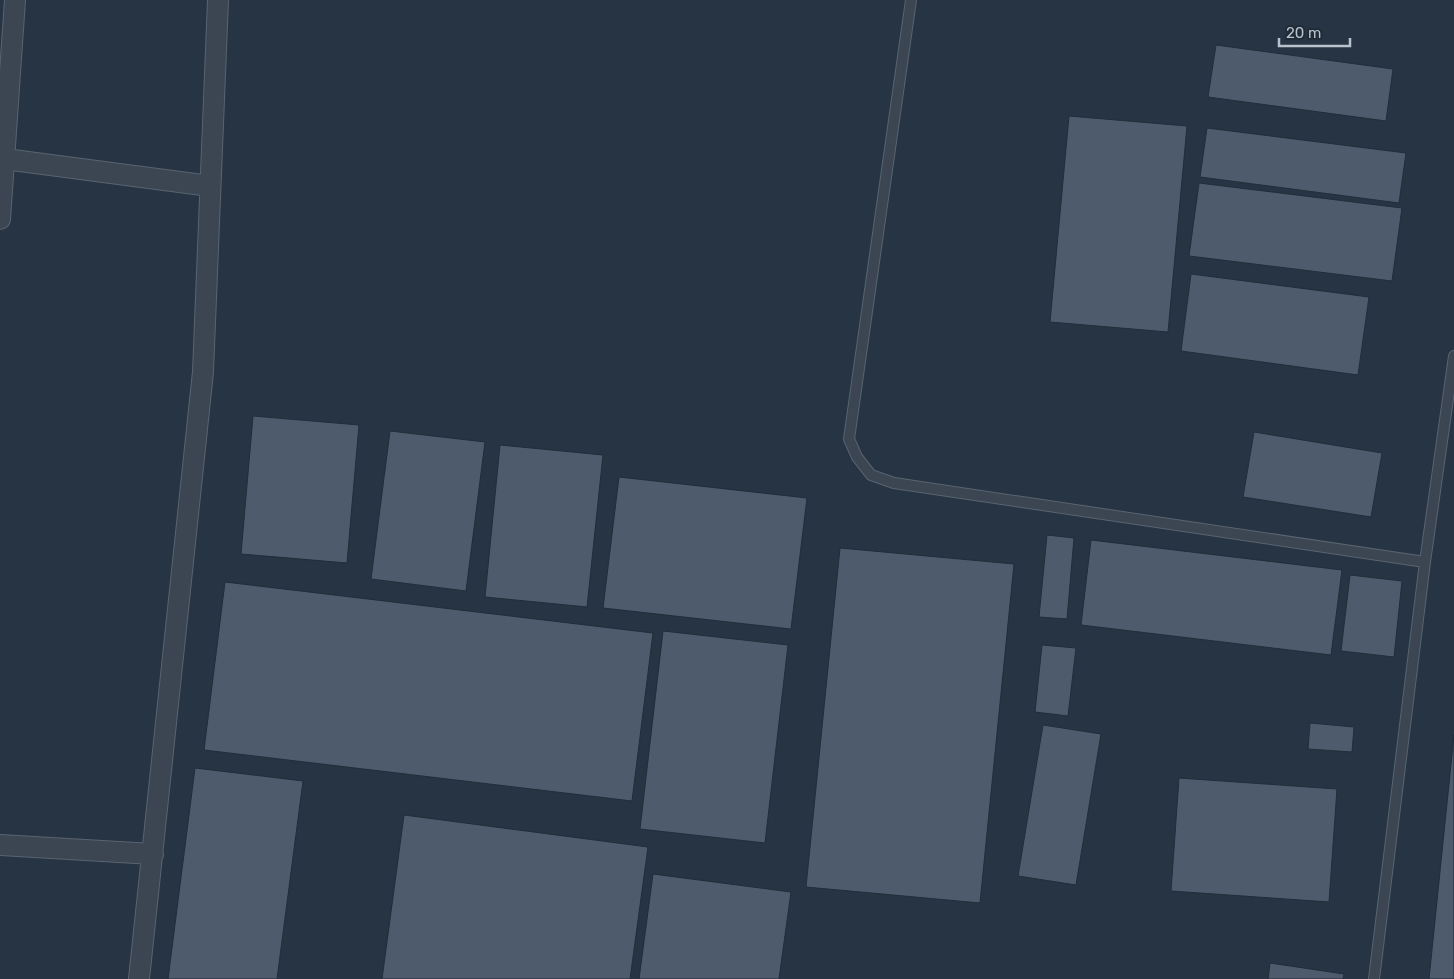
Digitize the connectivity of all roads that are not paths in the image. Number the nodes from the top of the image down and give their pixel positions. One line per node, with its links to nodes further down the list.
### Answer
1 (15, 0): 4 (street)
2 (218, 0): 5 (street)
3 (911, 0): 8 (lane)
4 (5, 159): 5 (street); 6 (street)
5 (210, 186): 10 (street)
6 (0, 219)
7 (1454, 356): 8 (lane)
8 (1425, 562): 12 (lane)
9 (0, 846): 10 (street)
10 (153, 854): 11 (street)
11 (139, 979)
12 (1374, 979)

